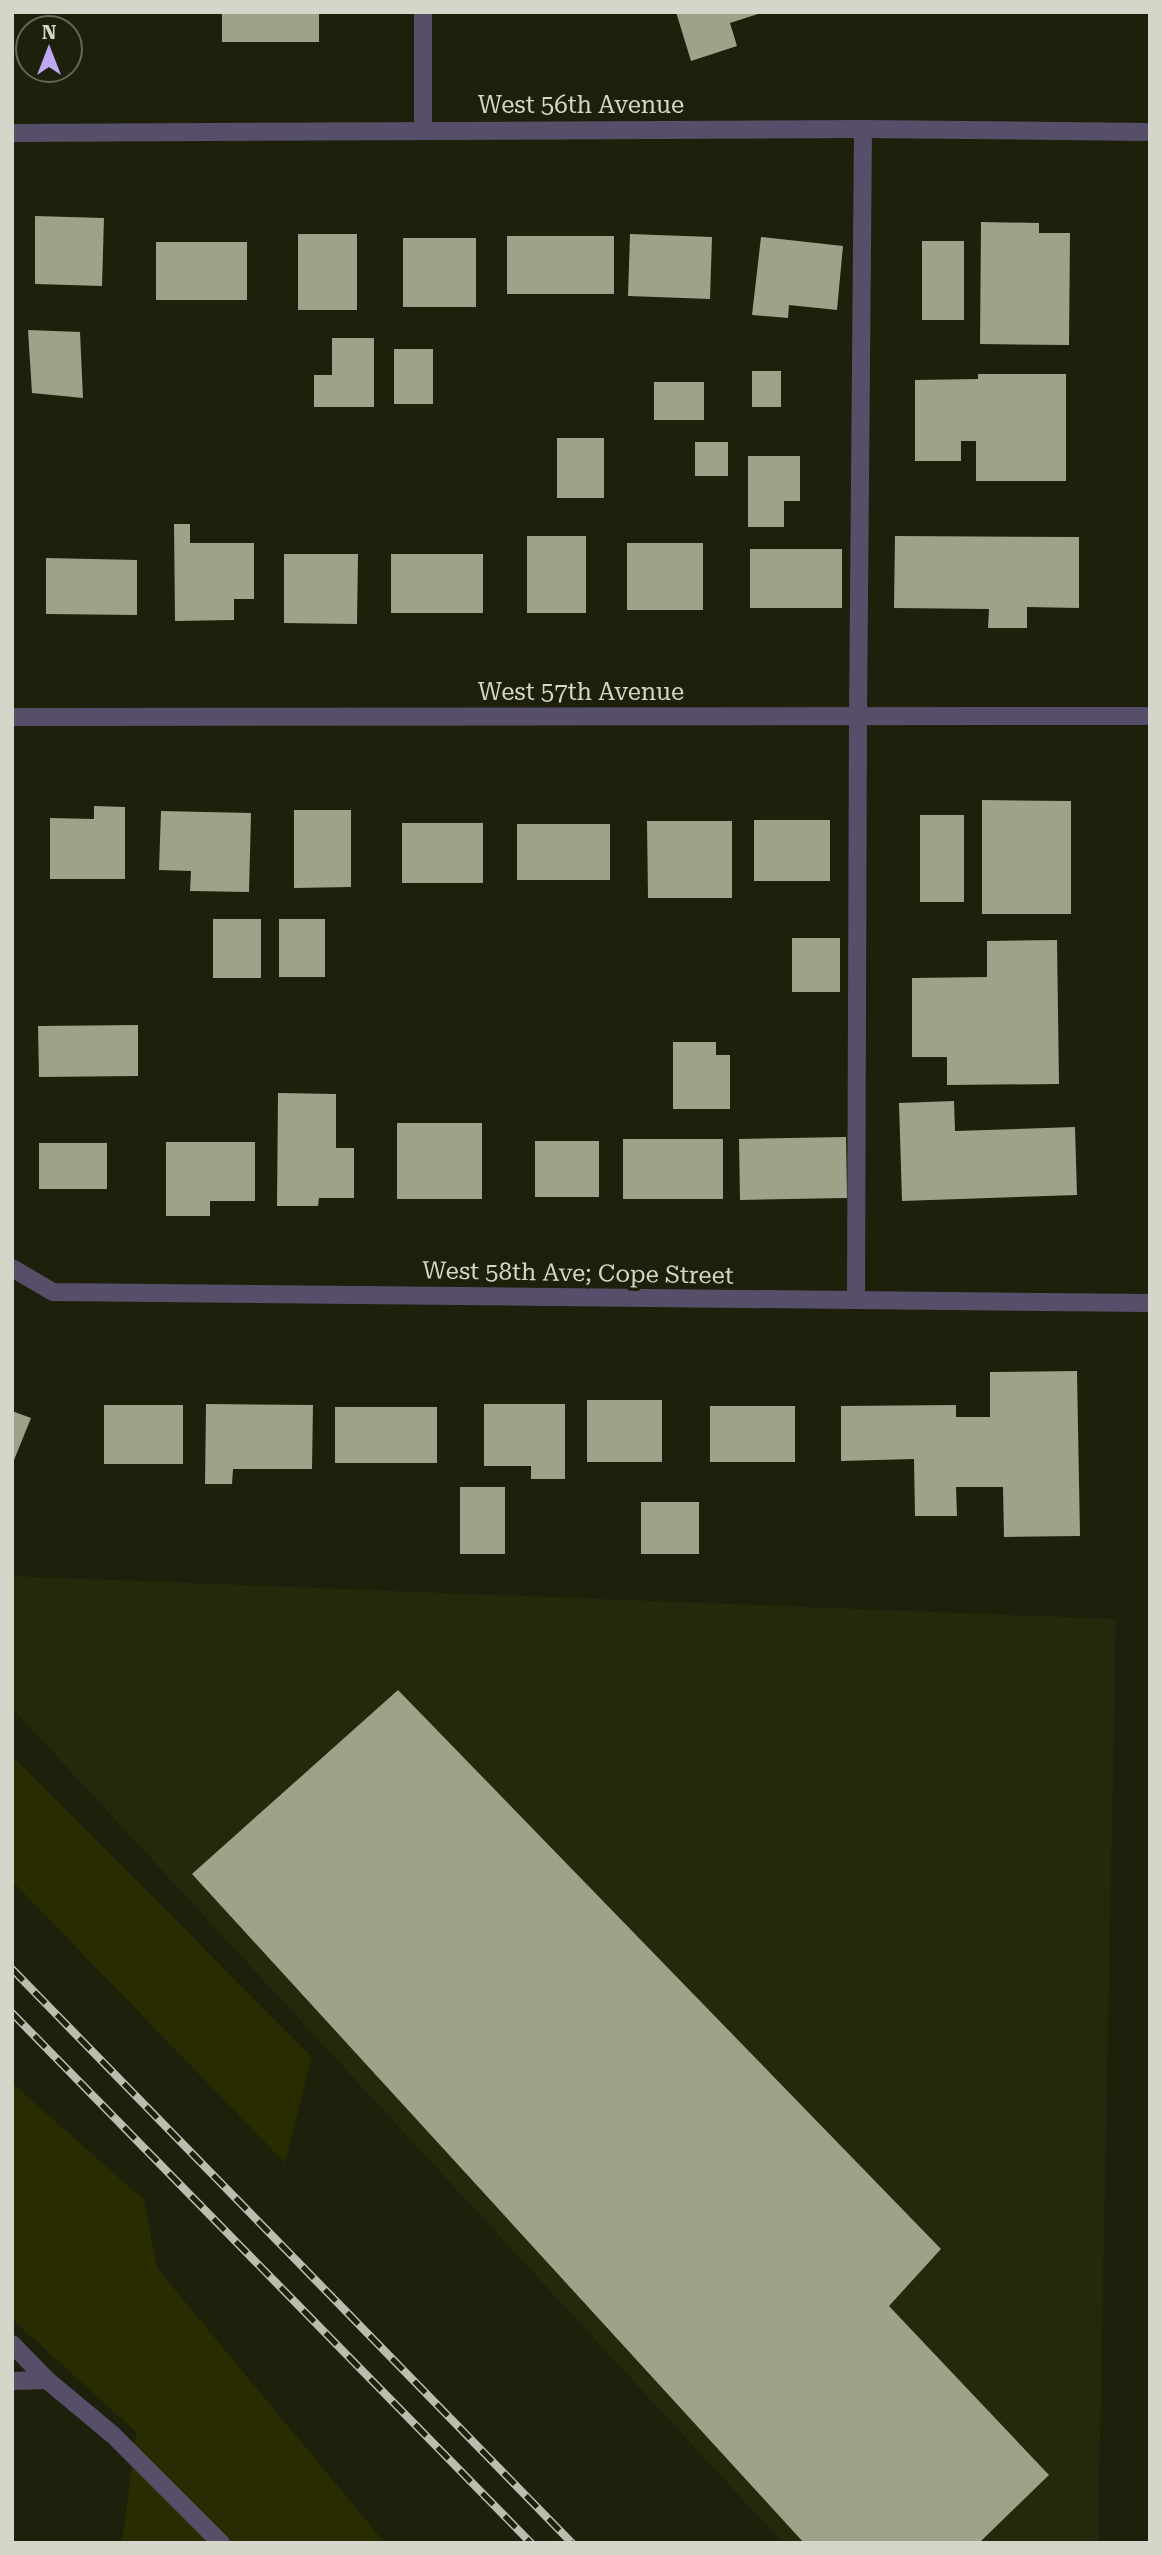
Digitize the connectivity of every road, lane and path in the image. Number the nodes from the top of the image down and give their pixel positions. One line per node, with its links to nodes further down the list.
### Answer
1 (423, 12): 2 (street)
2 (423, 129): 3 (street, West 56th Avenue); 5 (street, West 56th Avenue)
3 (863, 129): 4 (street, West 56th Avenue); 7 (street)
4 (1150, 132)
5 (12, 133)
6 (12, 716): 7 (street, West 57th Avenue)
7 (858, 716): 8 (street, West 57th Avenue); 10 (street)
8 (1150, 716)
9 (12, 1268): 10 (street, West 58th Ave; Cope Street)
10 (856, 1300): 11 (street, West 58th Ave; Cope Street)
11 (1150, 1303)
12 (12, 2344): 13 (street)
13 (47, 2380): 14 (street); 15 (street)
14 (12, 2381)
15 (221, 2543)

